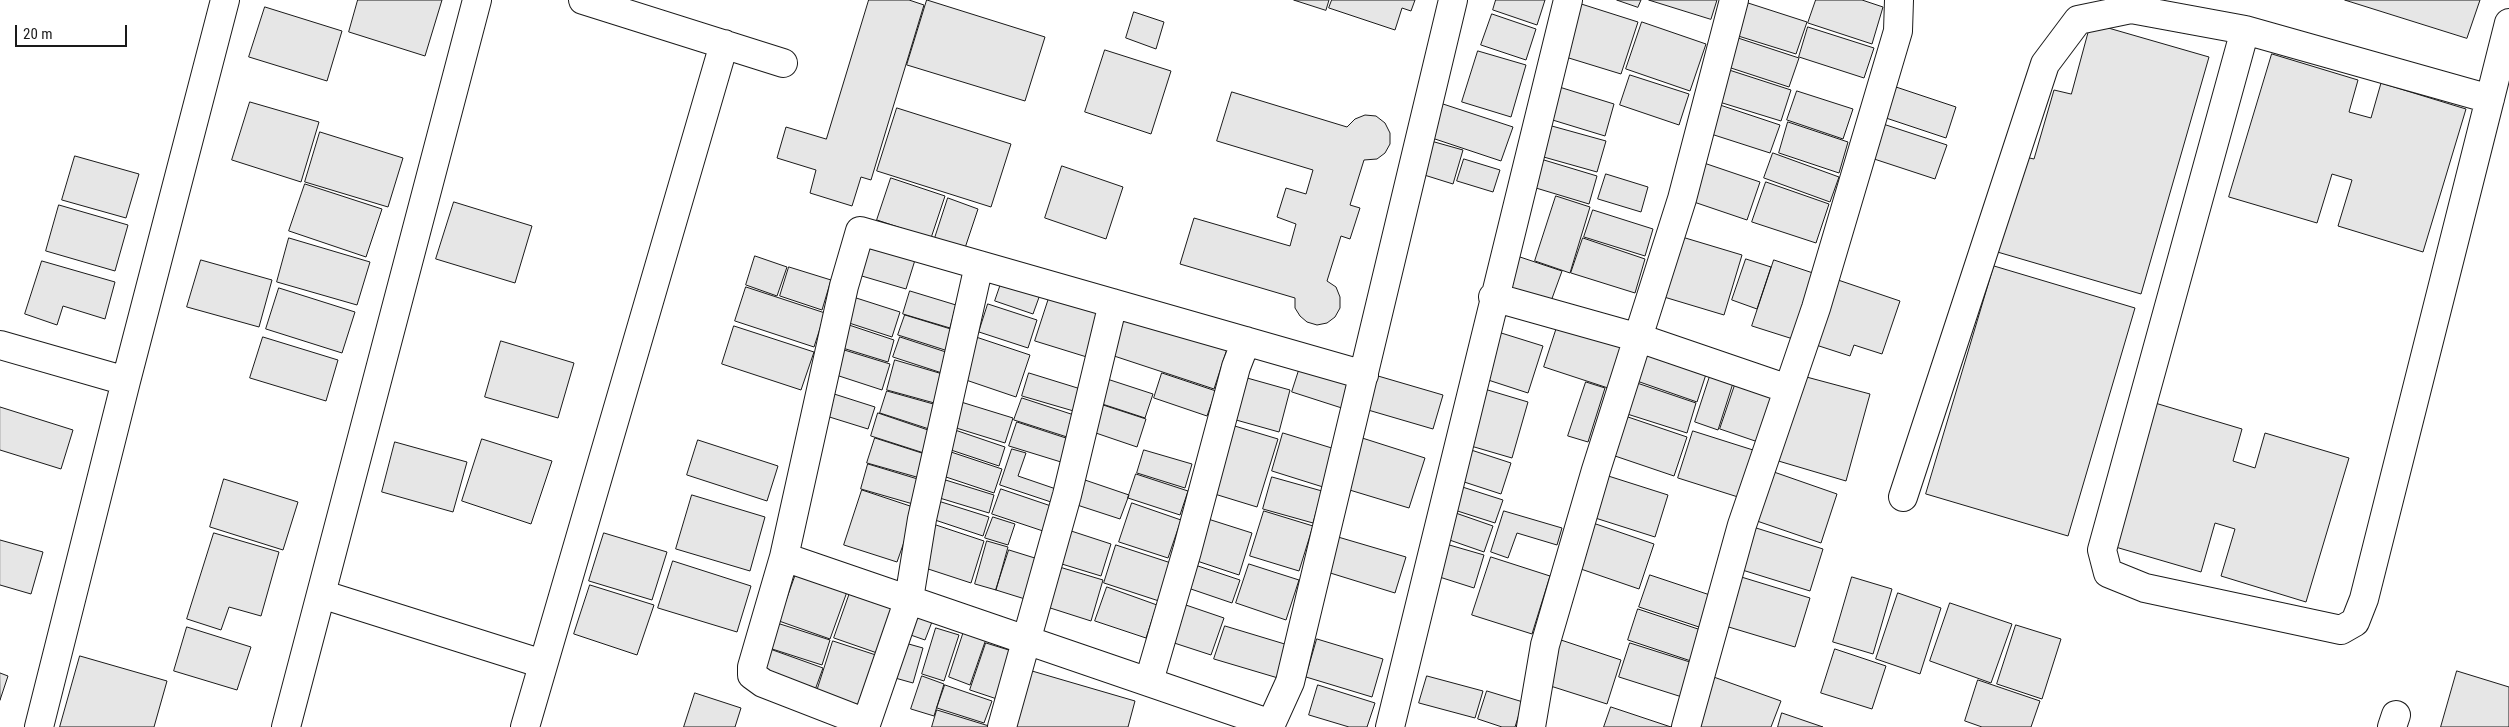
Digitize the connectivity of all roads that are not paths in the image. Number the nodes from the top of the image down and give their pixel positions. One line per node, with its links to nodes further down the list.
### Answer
1 (225, 0): 20 (street)
2 (477, 0): 24 (street)
3 (583, 0): 10 (street)
4 (1453, 0): 19 (street)
5 (1568, 0): 14 (street)
6 (1734, 0): 16 (street)
7 (1899, 0): 21 (street)
8 (2509, 23): 12 (street)
9 (2245, 30): 12 (street); 12 (street); 22 (street)
10 (724, 44): 11 (street); 27 (street)
11 (783, 63)
12 (2490, 99)
13 (979, 265): 15 (street); 23 (street); 25 (street)
14 (1493, 297): 16 (street); 35 (street)
15 (1113, 303): 17 (street); 26 (street)
16 (1639, 338): 21 (street); 36 (street)
17 (1246, 341): 19 (street); 28 (street)
18 (0, 345): 20 (street)
19 (1364, 375): 30 (street)
20 (126, 381): 31 (street)
21 (1788, 389): 37 (street)
22 (1903, 497)
23 (784, 557): 25 (street); 29 (street)
24 (320, 594): 27 (street); 32 (street)
25 (909, 599): 26 (street); 29 (street)
26 (1026, 642): 28 (street); 34 (street)
27 (543, 664): 33 (street)
28 (1149, 682): 30 (street)
29 (866, 725)
30 (1277, 726)
31 (39, 727)
32 (286, 727)
33 (525, 727)
34 (1002, 727)
35 (1390, 727)
36 (1531, 727)
37 (1686, 727)

